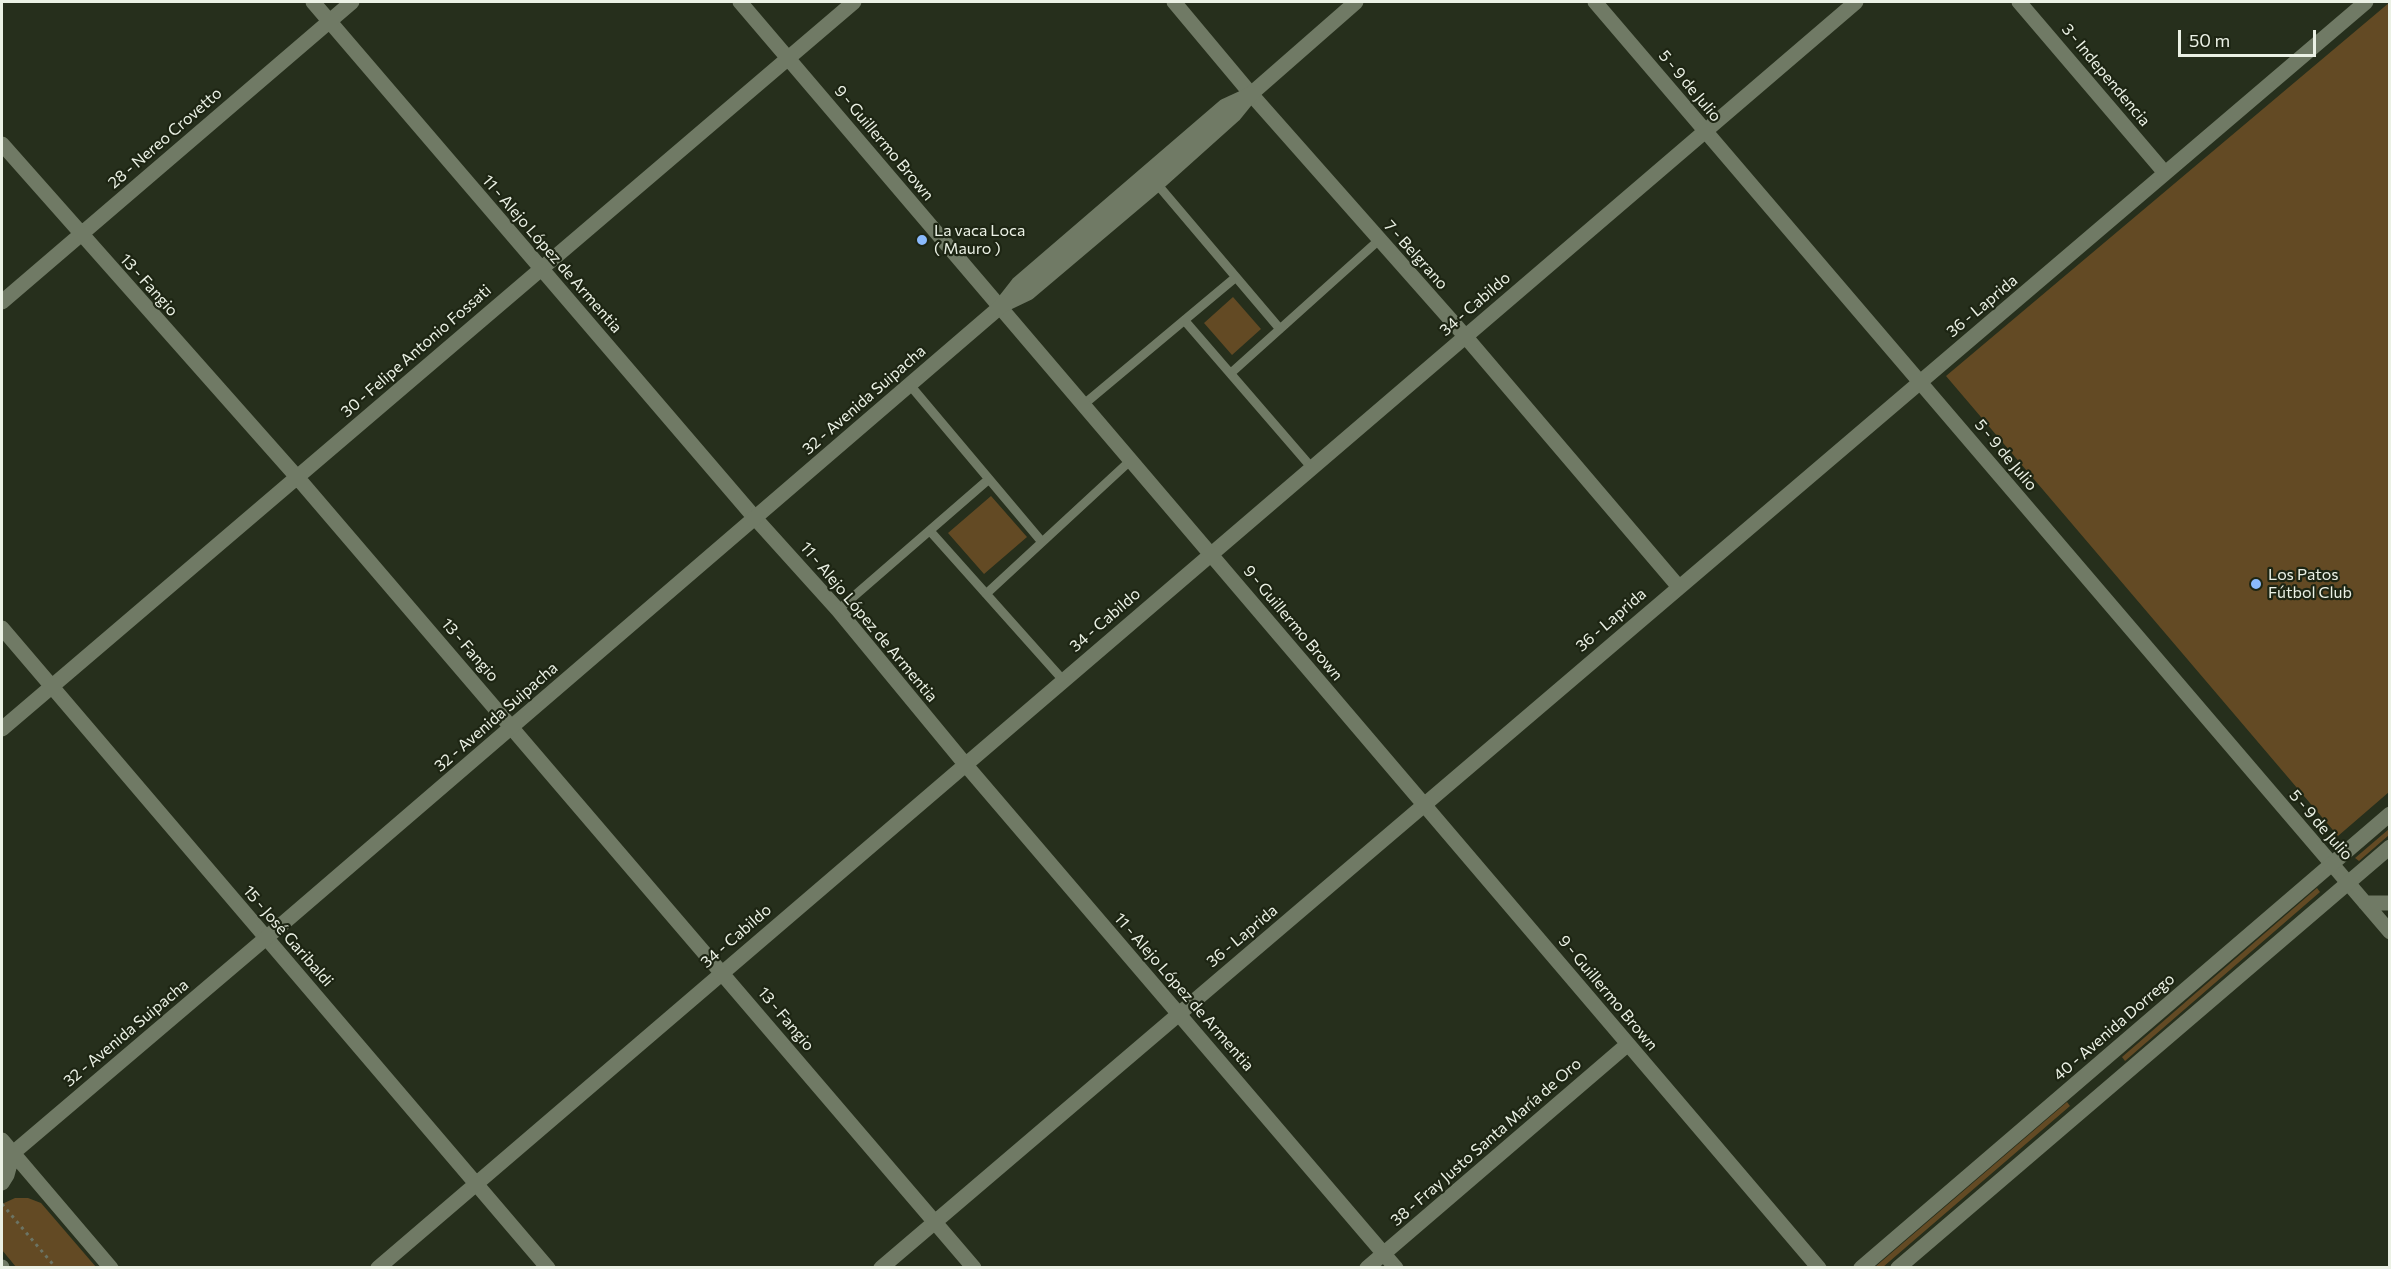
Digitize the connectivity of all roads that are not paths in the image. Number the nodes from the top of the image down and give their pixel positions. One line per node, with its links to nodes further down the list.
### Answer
1 (313, 2): 11 (street, 11 - Alejo López de Armentia)
2 (352, 2): 11 (street, 28 - Nereo Crovetto)
3 (740, 2): 12 (street, 9 - Guillermo Brown)
4 (854, 2): 12 (street, 30 - Felipe Antonio Fossati)
5 (1174, 2): 13 (street, 7 - Belgrano)
6 (1356, 2): 13 (street, 32 - Avenida Suipacha)
7 (1595, 2): 14 (street, 5 - 9 de Julio)
8 (1856, 2): 14 (street, 34 - Cabildo)
9 (2019, 2): 16 (street, 3 - Independencia)
10 (2366, 2): 16 (street, 36 - Laprida)
11 (330, 21): 18 (street, 28 - Nereo Crovetto); 20 (street, 11 - Alejo López de Armentia)
12 (788, 58): 20 (street, 30 - Felipe Antonio Fossati); 23 (street, 9 - Guillermo Brown)
13 (1251, 94): 17 (street, 32 - Avenida Suipacha); 19 (street, 7 - Belgrano); 23 (street, 32 - Avenida Suipacha)
14 (1705, 131): 26 (street, 34 - Cabildo); 28 (street, 5 - 9 de Julio)
15 (2, 144): 18 (street, 13 - Fangio)
16 (2165, 173): 28 (street, 36 - Laprida)
17 (1157, 184): 21 (lane); 23 (street, 32 - Avenida Suipacha)
18 (79, 235): 22 (street, 28 - Nereo Crovetto); 33 (street, 13 - Fangio)
19 (1379, 240): 25 (lane); 26 (street, 7 - Belgrano)
20 (541, 268): 33 (street, 30 - Felipe Antonio Fossati); 35 (street, 11 - Alejo López de Armentia)
21 (1236, 277): 24 (lane); 25 (lane)
22 (2, 302)
23 (1000, 307): 29 (street, 32 - Avenida Suipacha); 30 (street, 9 - Guillermo Brown)
24 (1185, 321): 27 (lane); 30 (lane)
25 (1280, 328): 27 (lane)
26 (1465, 336): 32 (street, 34 - Cabildo); 39 (street, 7 - Belgrano)
27 (1231, 373): 32 (lane)
28 (1920, 382): 39 (street, 36 - Laprida); 51 (street, 5 - 9 de Julio)
29 (909, 384): 34 (lane); 35 (street, 32 - Avenida Suipacha)
30 (1083, 405): 31 (street, 9 - Guillermo Brown)
31 (1131, 460): 37 (lane); 38 (street, 9 - Guillermo Brown)
32 (1312, 468): 38 (street, 34 - Cabildo)
33 (297, 477): 44 (street, 30 - Felipe Antonio Fossati); 45 (street, 13 - Fangio)
34 (989, 479): 36 (lane); 37 (lane)
35 (755, 518): 41 (street, 11 - Alejo López de Armentia); 45 (street, 32 - Avenida Suipacha)
36 (930, 531): 40 (lane); 41 (lane)
37 (1042, 542): 40 (lane)
38 (1211, 554): 43 (street, 34 - Cabildo); 48 (street, 9 - Guillermo Brown)
39 (1678, 586): 48 (street, 36 - Laprida)
40 (986, 594): 43 (lane)
41 (838, 610): 47 (street, 11 - Alejo López de Armentia)
42 (2, 628): 44 (street, 15 - José Garibaldi)
43 (1063, 680): 47 (street, 34 - Cabildo)
44 (51, 687): 46 (street, 30 - Felipe Antonio Fossati); 56 (street, 15 - José Garibaldi)
45 (512, 727): 56 (street, 32 - Avenida Suipacha); 57 (street, 13 - Fangio)
46 (2, 729)
47 (965, 764): 57 (street, 34 - Cabildo); 58 (street, 11 - Alejo López de Armentia)
48 (1424, 804): 58 (street, 36 - Laprida); 59 (street, 9 - Guillermo Brown)
49 (2390, 814): 51 (street, 40 - Avenida Dorrego)
50 (2390, 847): 52 (street)
51 (2331, 864): 52 (street, 5 - 9 de Julio); 74 (street, 40 - Avenida Dorrego)
52 (2347, 883): 53 (street, 5 - 9 de Julio); 75 (street)
53 (2365, 903): 54 (street); 55 (street, 5 - 9 de Julio)
54 (2390, 903)
55 (2390, 932)
56 (266, 938): 61 (street, 32 - Avenida Suipacha); 63 (street, 15 - José Garibaldi)
57 (722, 972): 63 (street, 34 - Cabildo); 64 (street, 13 - Fangio)
58 (1179, 1014): 64 (street, 36 - Laprida); 65 (street, 11 - Alejo López de Armentia)
59 (1628, 1044): 65 (street, 38 - Fray Justo Santa María de Oro); 73 (street, 9 - Guillermo Brown)
60 (2, 1140): 61 (street)
61 (7, 1153): 62 (street); 66 (street)
62 (2, 1183)
63 (475, 1183): 67 (street, 34 - Cabildo); 68 (street, 15 - José Garibaldi)
64 (935, 1222): 69 (street, 36 - Laprida); 70 (street, 13 - Fangio)
65 (1384, 1253): 71 (street, 38 - Fray Justo Santa María de Oro); 72 (street, 11 - Alejo López de Armentia)
66 (111, 1268)
67 (378, 1268)
68 (548, 1268)
69 (881, 1268)
70 (974, 1268)
71 (1367, 1268)
72 (1396, 1268)
73 (1819, 1268)
74 (1861, 1268)
75 (1898, 1268)

